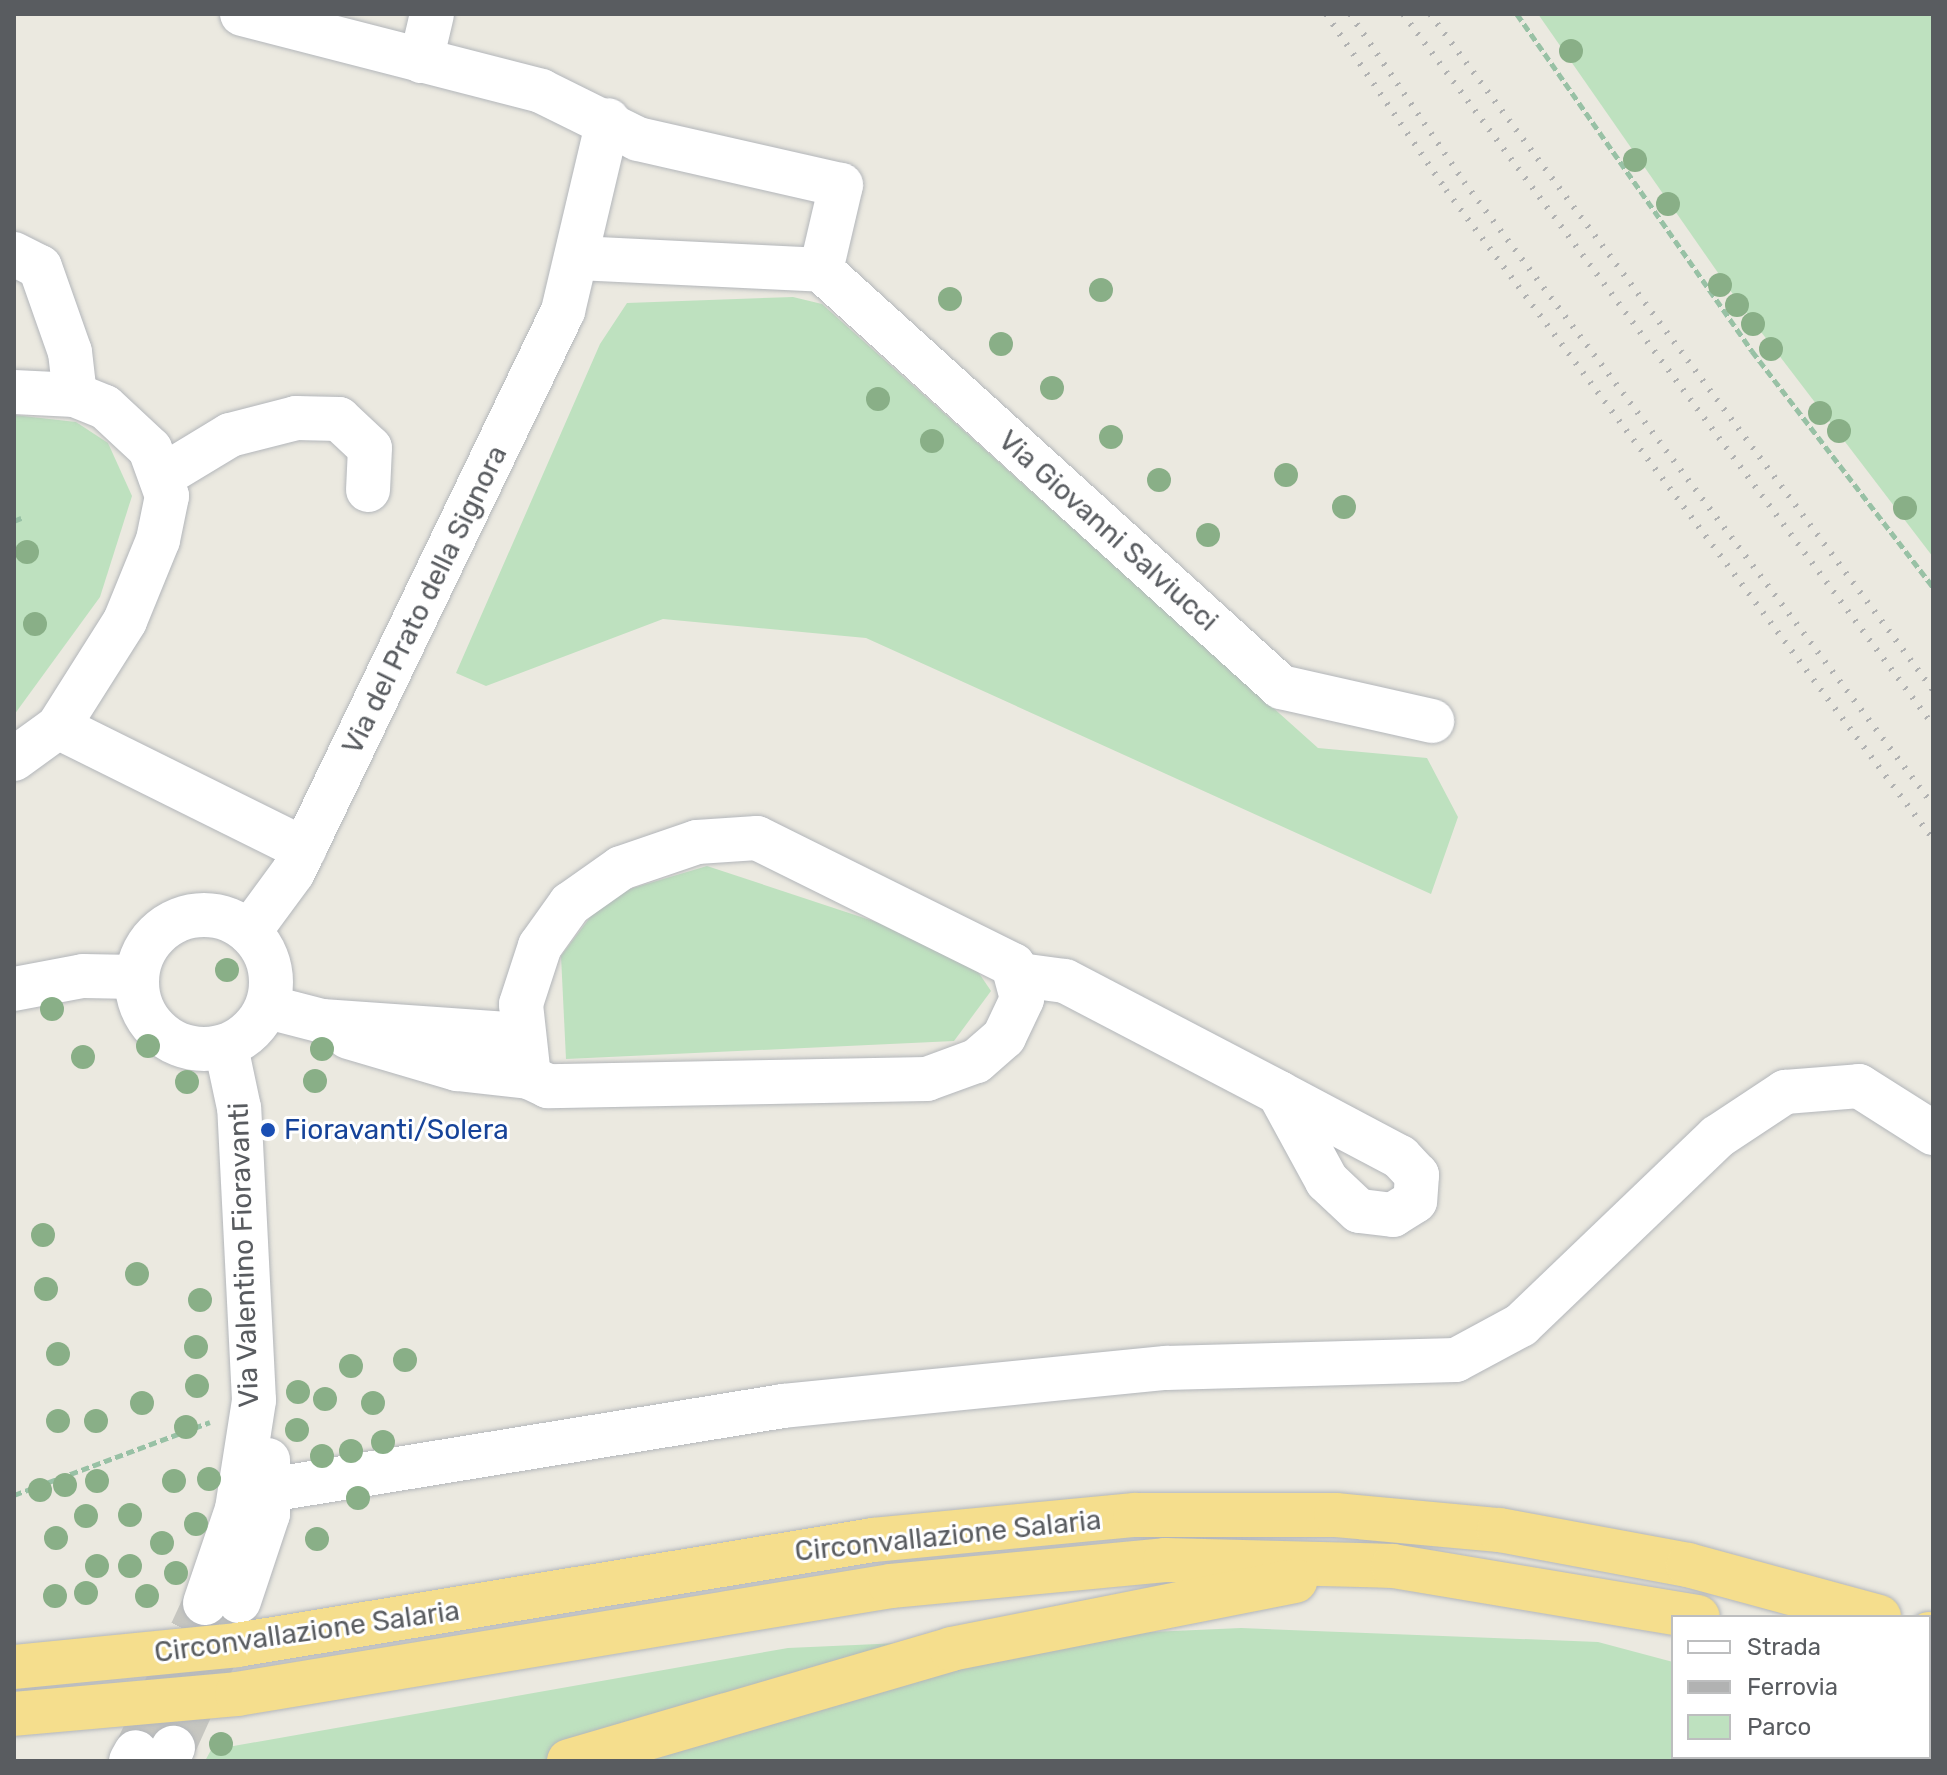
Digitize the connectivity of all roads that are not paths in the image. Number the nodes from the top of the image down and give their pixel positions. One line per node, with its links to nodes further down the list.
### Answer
1 (242, 14): 3 (street)
2 (432, 14): 3 (street)
3 (421, 61): 4 (street)
4 (608, 120): 6 (street, Via del Prato della Signora); 7 (street)
5 (14, 254): 9 (street)
6 (579, 258): 7 (street); 15 (street, Via del Prato della Signora)
7 (821, 270): 12 (street, Via Giovanni Salviucci)
8 (14, 392): 9 (street)
9 (75, 395): 10 (street)
10 (164, 475): 11 (street); 13 (street)
11 (368, 490)
12 (1432, 721)
13 (58, 727): 14 (street); 15 (street)
14 (14, 759)
15 (304, 849): 16 (street, Via del Prato della Signora)
16 (249, 932): 18 (street); 20 (street)
17 (1020, 975): 22 (street); 22 (street); 23 (street)
18 (136, 977): 19 (street); 21 (street)
19 (14, 989)
20 (268, 1007): 21 (street); 22 (street)
21 (226, 1047): 25 (street, Via Valentino Fioravanti)
22 (526, 1056)
23 (1279, 1093)
24 (1933, 1133): 26 (street)
25 (254, 1400): 26 (street); 26 (street, Via Valentino Fioravanti)
26 (269, 1490)
27 (1393, 1566): 28 (highway, Circonvallazione Salaria); 33 (highway, Circonvallazione Salaria); 34 (highway)
28 (1686, 1615)
29 (1872, 1615): 31 (highway, Circonvallazione Salaria)
30 (14, 1638): 31 (highway)
31 (117, 1659): 32 (highway, Circonvallazione Salaria)
32 (14, 1667)
33 (14, 1714)
34 (569, 1761)

